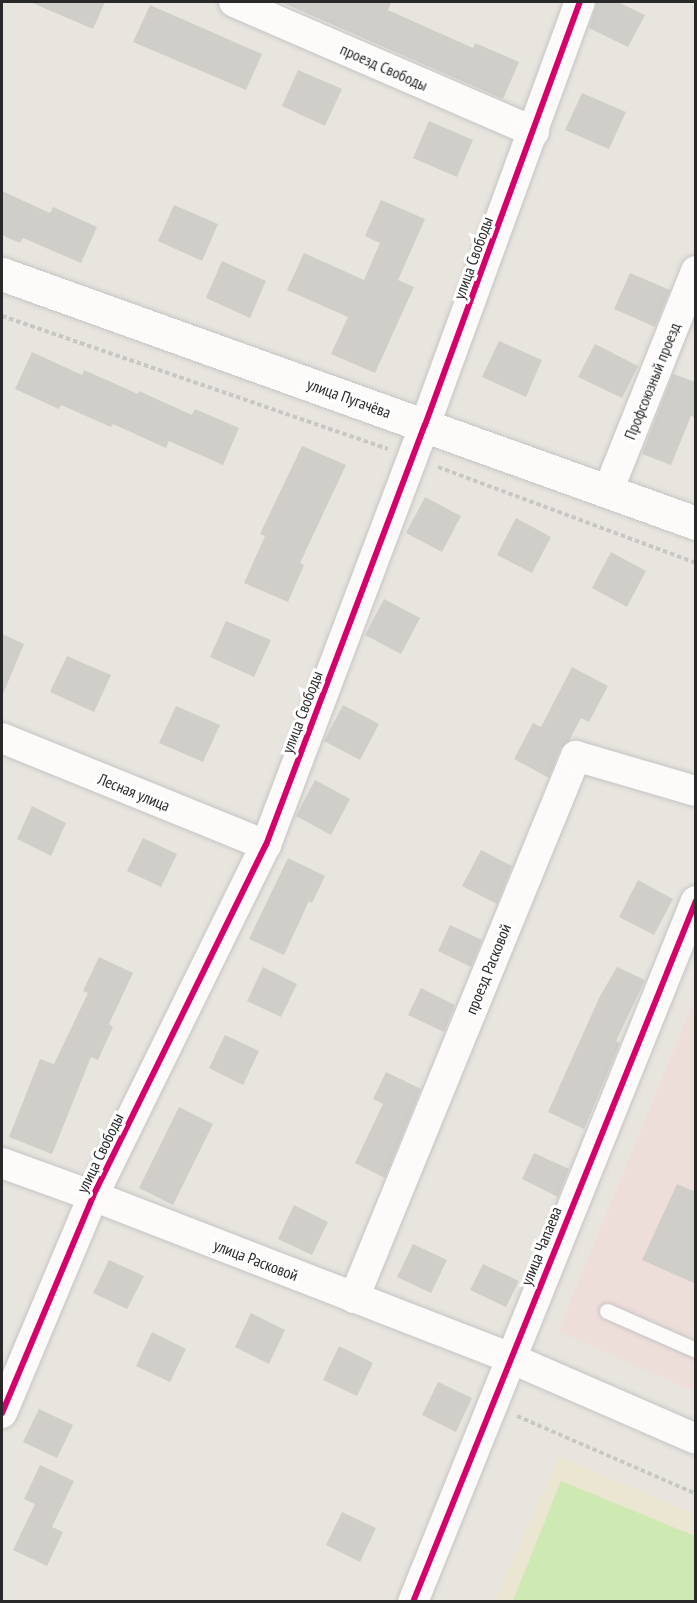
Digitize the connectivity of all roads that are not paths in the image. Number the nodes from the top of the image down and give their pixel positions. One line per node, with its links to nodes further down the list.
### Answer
1 (234, 2): 3 (street, проезд Свободы)
2 (580, 2): 3 (street, улица Свободы)
3 (534, 132): 6 (street, улица Свободы)
4 (696, 272): 7 (street, Профсоюзный проезд)
5 (2, 274): 6 (main road, улица Пугачёва)
6 (425, 425): 7 (main road, улица Пугачёва); 11 (street, улица Свободы)
7 (608, 491): 8 (main road, улица Пугачёва)
8 (696, 523)
9 (2, 738): 11 (street, Лесная улица)
10 (696, 791): 15 (street, проезд Расковой)
11 (266, 845): 14 (street, улица Свободы)
12 (696, 901): 18 (street, улица Чапаева)
13 (2, 1163): 14 (street, улица Расковой)
14 (93, 1196): 15 (street, улица Расковой); 19 (street, улица Свободы)
15 (354, 1298): 18 (street, улица Расковой)
16 (607, 1311): 17 (lane)
17 (696, 1350)
18 (510, 1358): 20 (street, улица Расковой); 21 (street, улица Чапаева)
19 (2, 1413)
20 (696, 1439)
21 (412, 1602)

